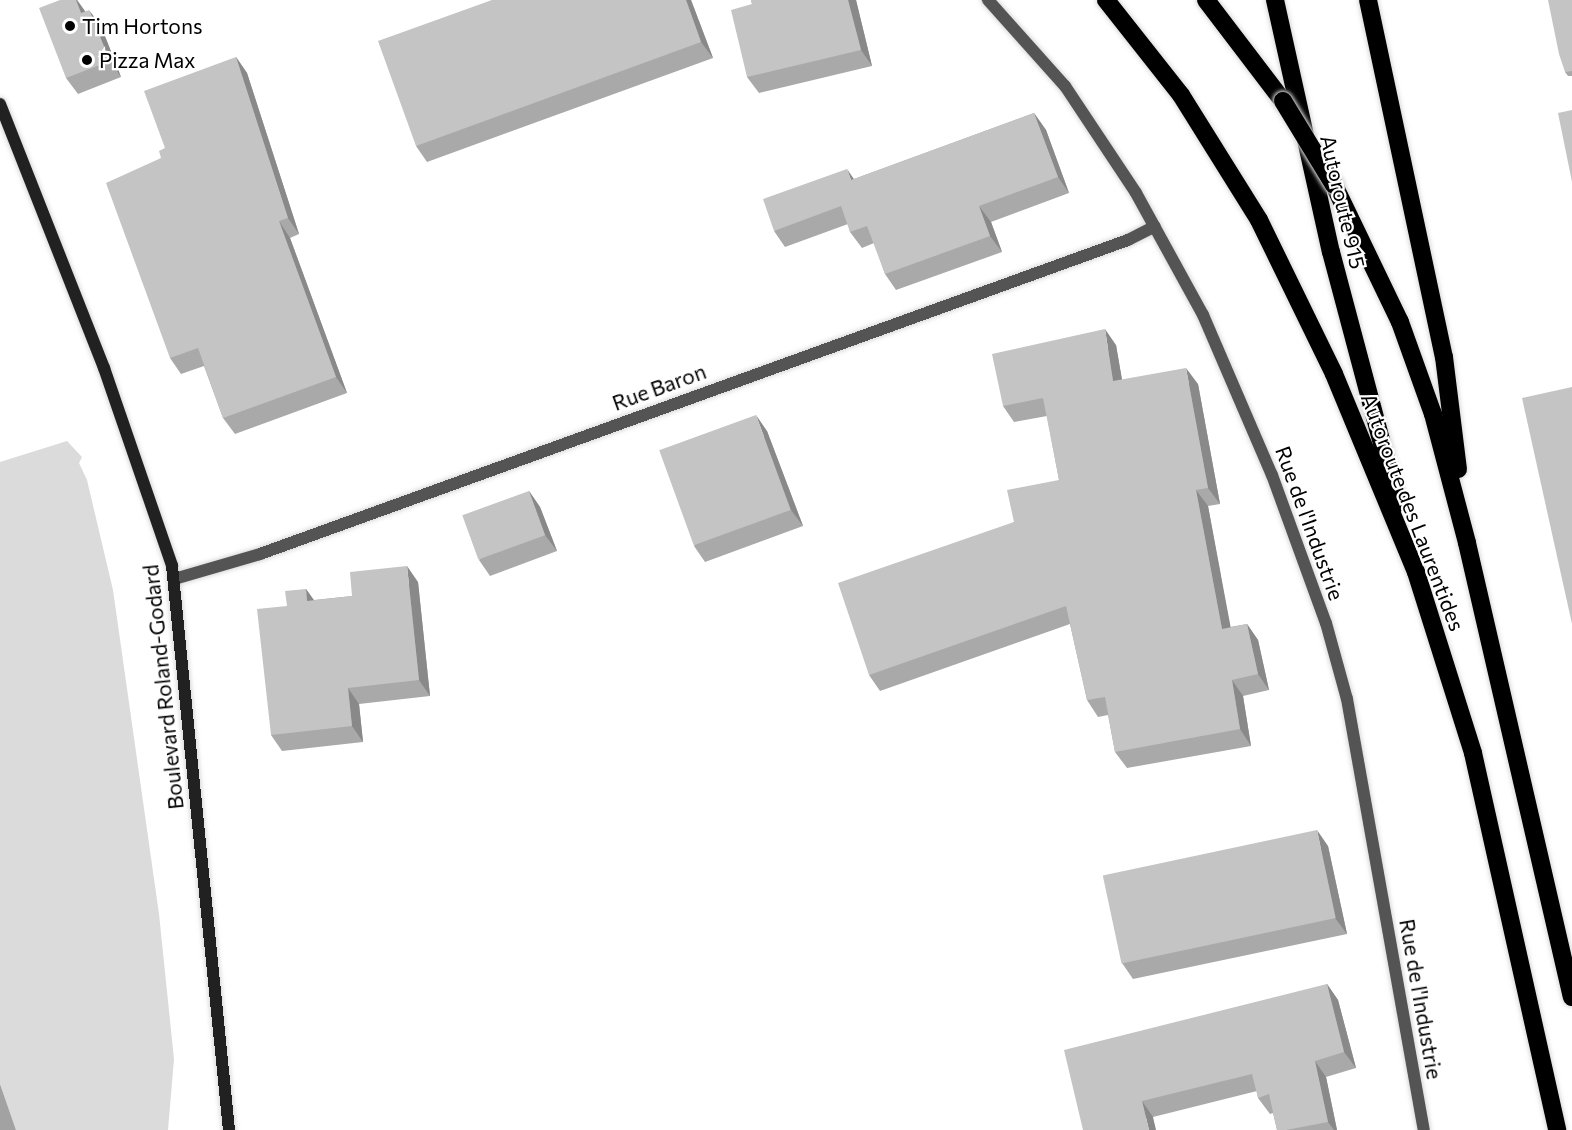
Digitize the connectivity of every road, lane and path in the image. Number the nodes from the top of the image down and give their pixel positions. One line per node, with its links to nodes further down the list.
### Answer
1 (988, 0): 8 (street, Rue de l'Industrie)
2 (1106, 0): 10 (highway, Autoroute des Laurentides)
3 (1206, 0): 9 (highway, Autoroute des Laurentides, bridge)
4 (1275, 0): 10 (highway, Autoroute 915)
5 (1368, 0): 9 (highway)
6 (0, 104): 7 (street, Boulevard Roland-Godard)
7 (3, 118): 11 (street, Boulevard Roland-Godard)
8 (1155, 226): 11 (street, Rue Baron); 14 (street, Rue de l'Industrie)
9 (1467, 543): 12 (highway, Autoroute des Laurentides)
10 (1416, 572): 15 (highway, Autoroute des Laurentides)
11 (174, 579): 13 (street, Boulevard Roland-Godard)
12 (1572, 997)
13 (229, 1130)
14 (1424, 1130)
15 (1557, 1130)

